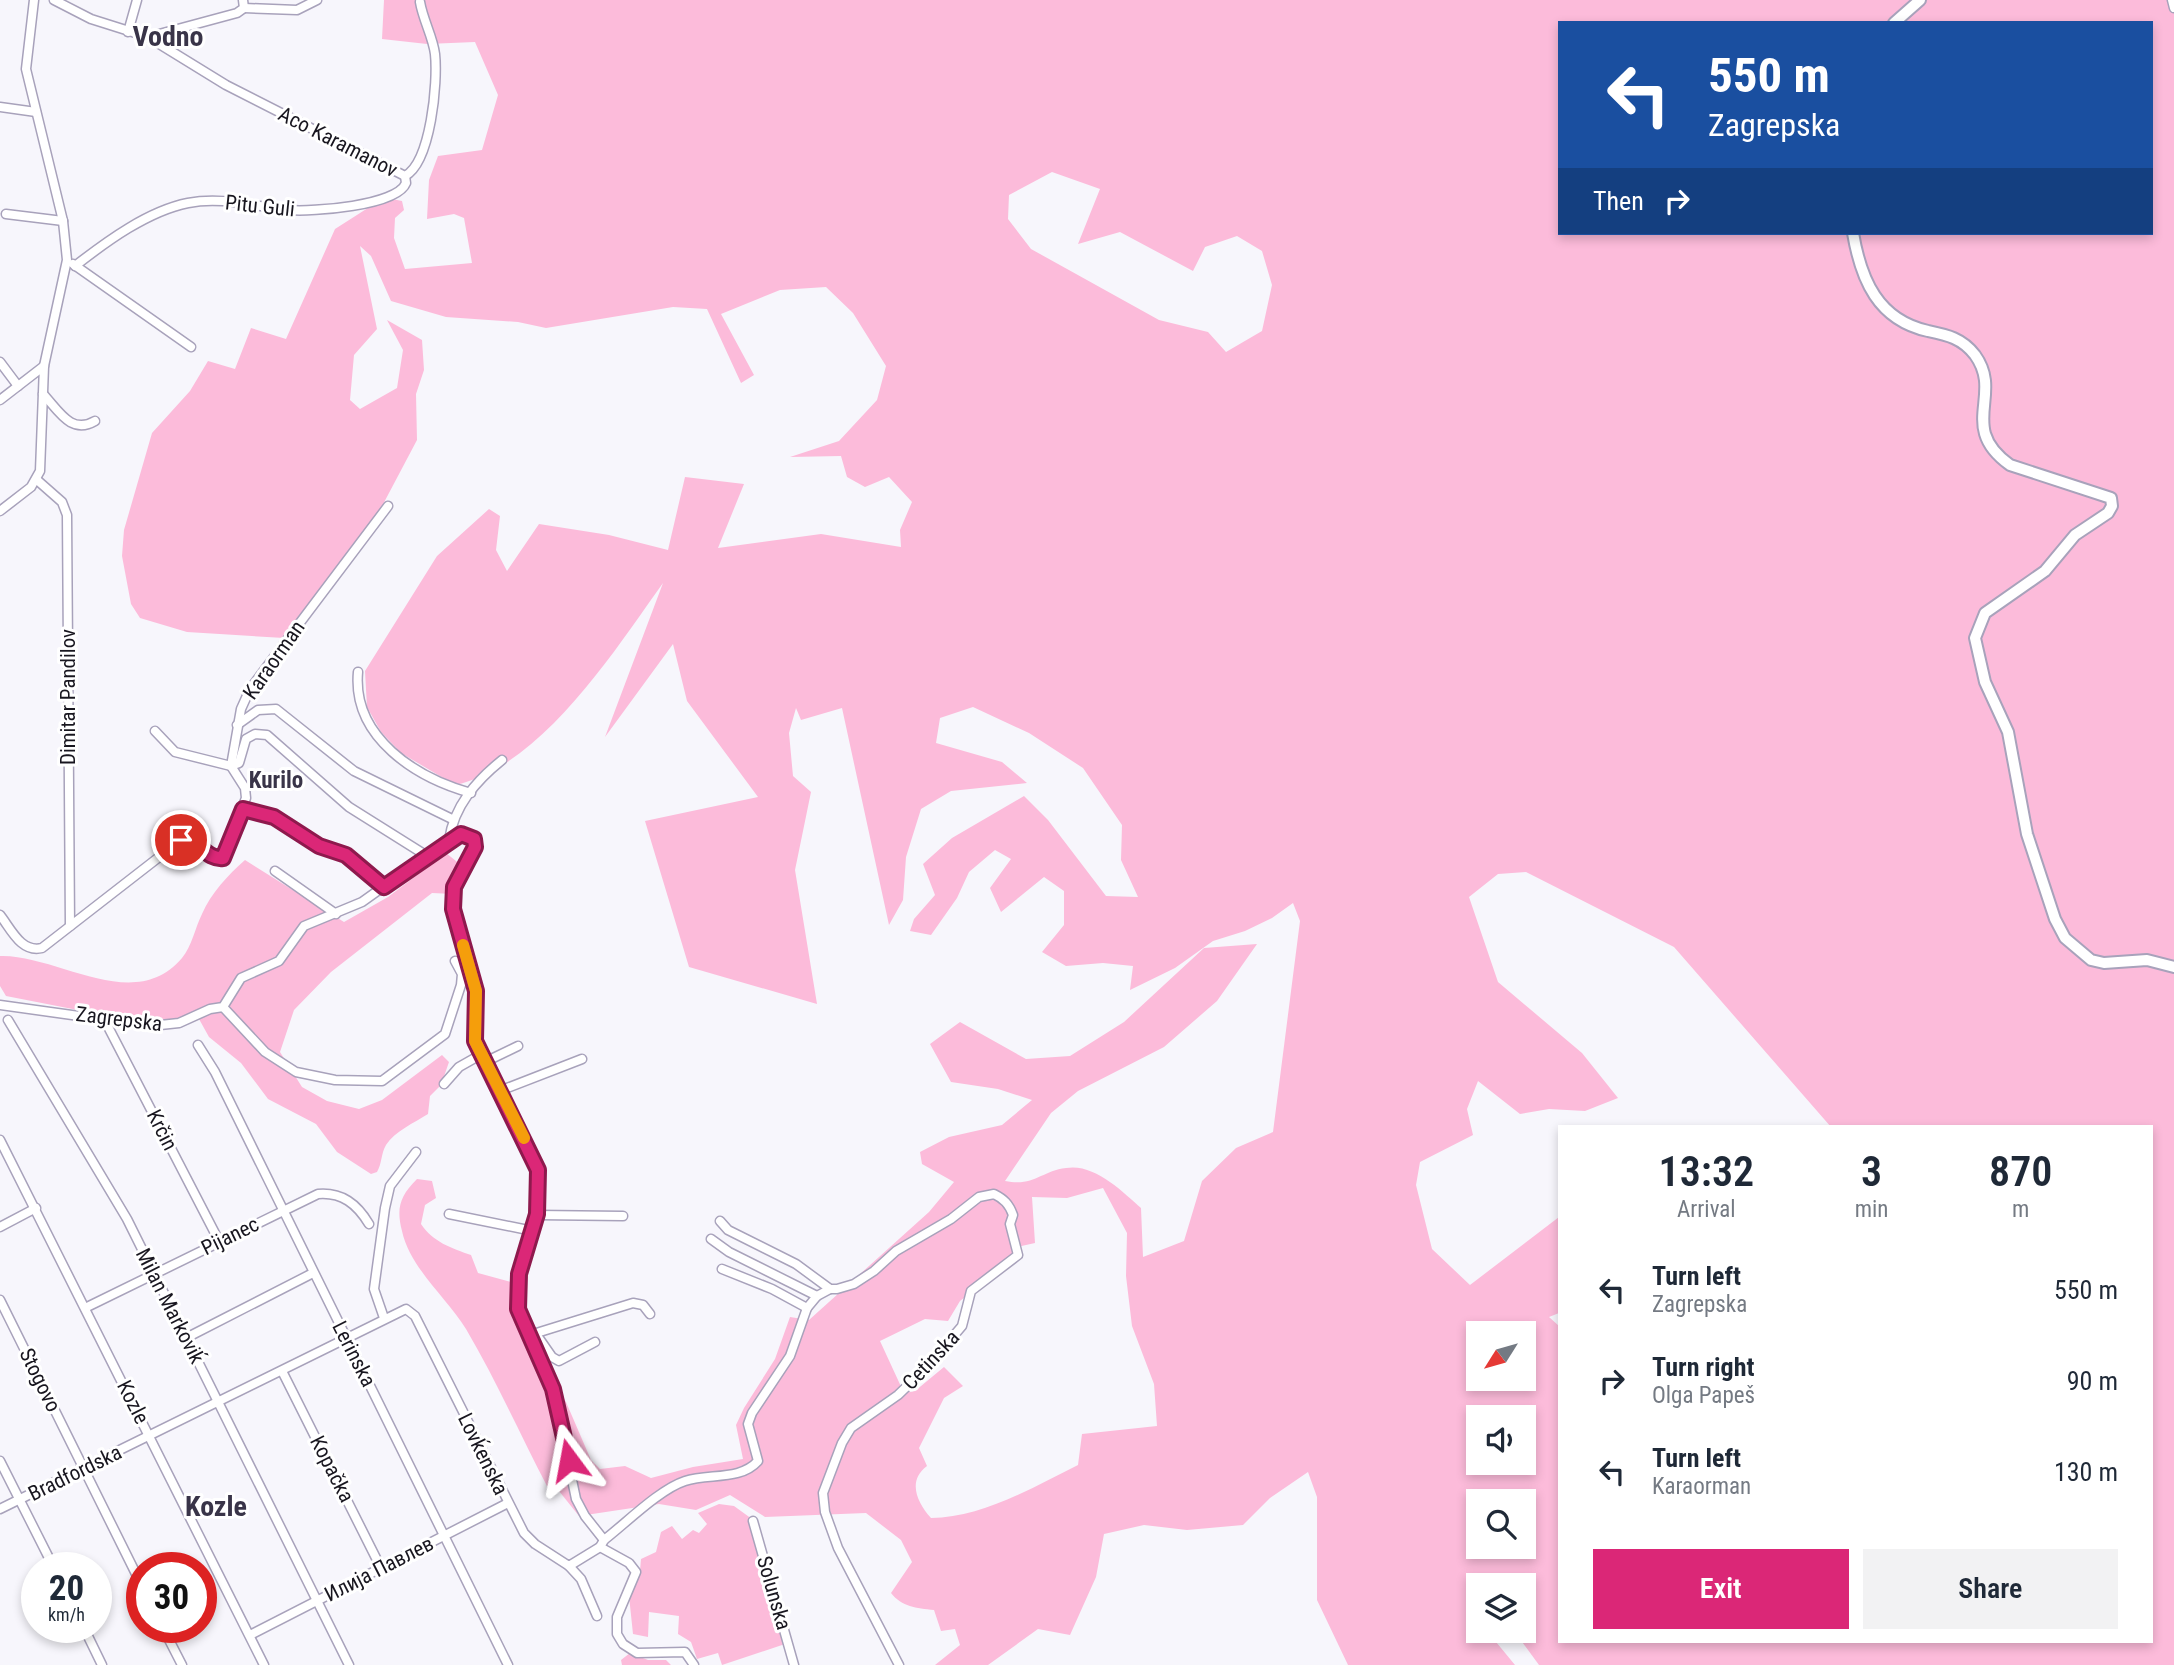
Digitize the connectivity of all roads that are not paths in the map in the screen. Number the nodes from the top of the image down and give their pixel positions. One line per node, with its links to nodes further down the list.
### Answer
1 (34, 0): 14 (street)
2 (54, 0): 11 (street, Aco Karamanov)
3 (137, 0): 11 (street)
4 (317, 0): 8 (street, Aco Karamanov)
5 (1920, 0): 10 (main road)
6 (2172, 0): 9 (street)
7 (420, 2): 15 (street, Aco Karamanov)
8 (244, 4): 12 (street, Aco Karamanov)
9 (2174, 8)
10 (1896, 21)
11 (128, 32): 12 (street, Aco Karamanov)
12 (148, 37): 15 (street, Aco Karamanov)
13 (0, 107): 14 (street)
14 (36, 112): 17 (street)
15 (405, 176): 20 (street, Pitu Guli)
16 (6, 215): 17 (street)
17 (63, 221): 19 (street)
18 (1853, 235): 47 (main road)
19 (67, 260): 20 (street); 23 (street)
20 (75, 266): 21 (street)
21 (191, 347)
22 (0, 362): 24 (street)
23 (44, 366): 24 (street); 25 (street)
24 (18, 386): 26 (street)
25 (43, 394): 27 (street); 28 (street)
26 (0, 400)
27 (95, 421)
28 (37, 480): 30 (street); 45 (street, Dimitar Pandilov)
29 (388, 506): 32 (street, Karaorman)
30 (0, 511)
31 (358, 672): 36 (street)
32 (237, 725): 35 (street, Karaorman); 38 (street)
33 (155, 731): 35 (street)
34 (502, 760): 36 (street)
35 (231, 766): 37 (street); 40 (street)
36 (471, 793): 38 (street)
37 (243, 809): 42 (street); 45 (street)
38 (452, 819): 39 (street)
39 (449, 840): 40 (street); 54 (street)
40 (427, 856): 42 (street)
41 (275, 871): 43 (street)
42 (384, 887): 43 (street)
43 (336, 914): 49 (street)
44 (0, 915): 45 (street)
45 (70, 926)
46 (454, 961): 49 (street)
47 (2174, 967)
48 (0, 1004): 50 (street, Zagrepska)
49 (223, 1007): 50 (street, Zagrepska)
50 (104, 1018): 70 (street, Krčin)
51 (8, 1020): 73 (street, Milan Markoviḱ)
52 (198, 1045): 61 (street, Lerinska)
53 (518, 1046): 54 (street)
54 (484, 1058): 56 (street); 57 (street)
55 (582, 1059): 57 (street)
56 (444, 1084)
57 (502, 1090): 63 (street)
58 (0, 1140): 60 (street, Kozle)
59 (416, 1152): 80 (street)
60 (36, 1209): 67 (street); 77 (street, Kozle)
61 (282, 1210): 66 (street, Pijanec); 70 (street, Pijanec); 72 (street, Lerinska)
62 (449, 1214): 68 (street)
63 (537, 1214): 64 (street); 68 (street)
64 (623, 1216)
65 (720, 1220): 74 (street)
66 (369, 1224)
67 (0, 1227)
68 (533, 1231): 81 (street)
69 (711, 1239): 75 (street)
70 (219, 1241): 73 (street, Pijanec)
71 (722, 1269): 78 (street)
72 (313, 1273): 82 (street, Lerinska); 83 (street)
73 (154, 1274): 77 (street, Pijanec); 83 (street, Milan Markoviḱ)
74 (830, 1289): 75 (street, Cetinska); 112 (street, Cetinska)
75 (817, 1296): 78 (street, Cetinska)
76 (0, 1300): 89 (street, Stogovo)
77 (85, 1308): 87 (street, Kozle)
78 (807, 1308): 95 (street, Cetinska)
79 (650, 1314): 81 (street)
80 (384, 1318): 82 (street, Lovḱenska); 91 (street, Lovḱenska)
81 (533, 1334): 84 (street); 95 (street)
82 (346, 1337): 85 (street, Lovḱenska); 94 (street, Lerinska)
83 (186, 1338): 86 (street, Milan Markoviḱ)
84 (596, 1342)
85 (282, 1371): 86 (street, Lovḱenska); 98 (street, Kopačka)
86 (218, 1400): 87 (street, Lovḱenska); 100 (street, Milan Markoviḱ)
87 (150, 1436): 89 (street, Bradfordska); 102 (street, Kozle)
88 (0, 1461): 90 (street)
89 (83, 1470): 90 (street, Bradfordska); 97 (street, Stogovo)
90 (20, 1499): 92 (street, Bradfordska); 96 (street)
91 (508, 1503): 94 (street, Илија Павлев); 99 (street, Lovḱenska)
92 (0, 1509)
93 (753, 1521): 111 (street, Solunska)
94 (446, 1535): 98 (street, Илија Павлев); 109 (street, Lerinska)
95 (602, 1543): 99 (street); 110 (street)
96 (46, 1552)
97 (126, 1555)
98 (381, 1568): 100 (street, Илија Павлев)
99 (574, 1570): 101 (street)
100 (317, 1601): 102 (street, Илија Павлев); 108 (street, Milan Markoviḱ)
101 (597, 1616)
102 (250, 1635): 107 (street, Kozle)
103 (91, 1643): 105 (street)
104 (171, 1643): 106 (street)
105 (102, 1665)
106 (182, 1665)
107 (264, 1665)
108 (349, 1665)
109 (508, 1665)
110 (694, 1665)
111 (794, 1665)
112 (899, 1665)

